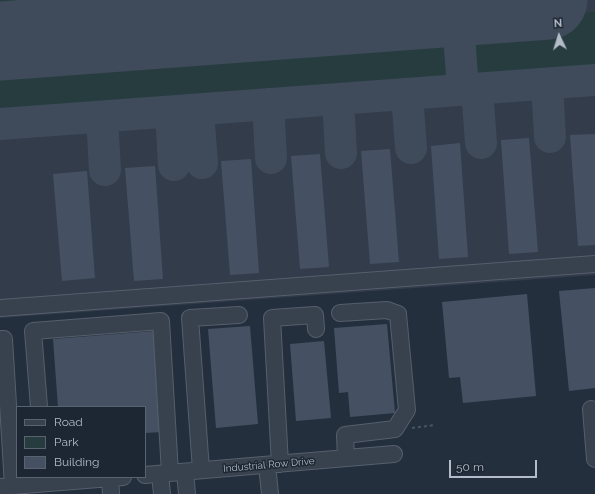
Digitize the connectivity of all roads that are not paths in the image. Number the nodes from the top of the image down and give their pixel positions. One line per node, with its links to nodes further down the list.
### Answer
1 (595, 264): 2 (street)
2 (0, 308)
3 (340, 313): 10 (street)
4 (238, 314): 13 (street)
5 (316, 329): 12 (street)
6 (0, 340): 17 (street)
7 (39, 406): 14 (street)
8 (591, 409): 11 (street)
9 (394, 454): 10 (street, Industrial Row Drive)
10 (346, 458): 12 (street, Industrial Row Drive)
11 (595, 459)
12 (274, 464): 13 (street, Industrial Row Drive); 21 (street)
13 (201, 470): 14 (street, Industrial Row Drive)
14 (165, 473): 19 (street); 20 (street)
15 (116, 478): 16 (street); 18 (street)
16 (45, 480): 17 (street)
17 (16, 488)
18 (111, 494)
19 (162, 494)
20 (187, 494)
21 (270, 494)

